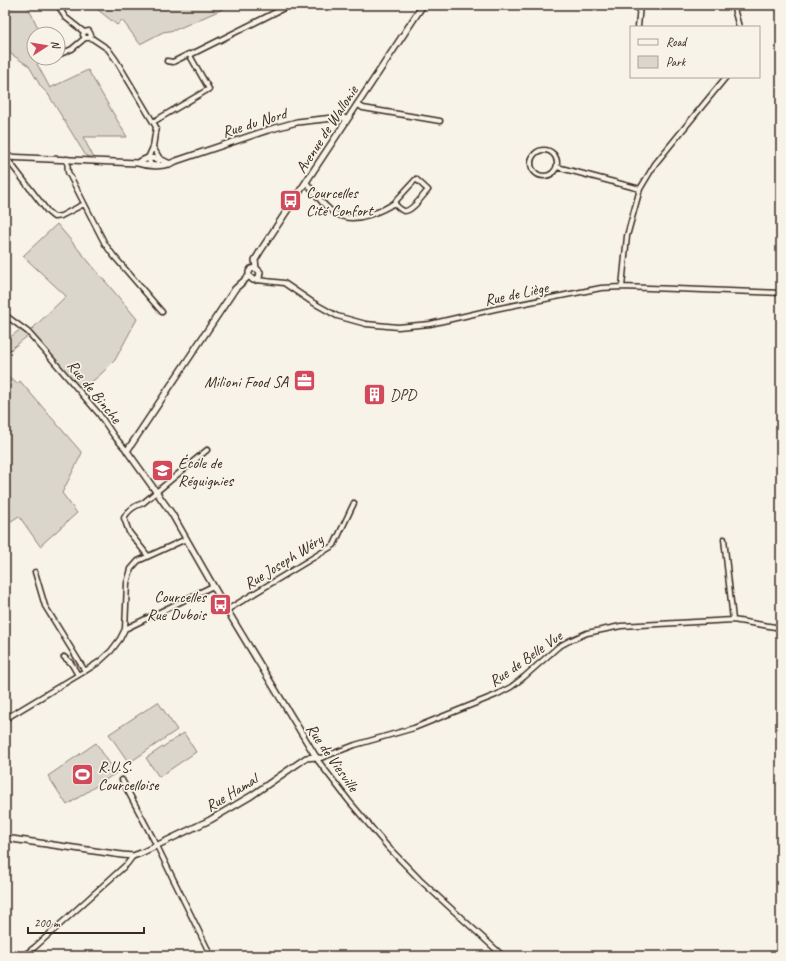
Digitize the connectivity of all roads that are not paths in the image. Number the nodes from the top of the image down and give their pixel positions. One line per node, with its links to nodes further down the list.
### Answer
1 (58, 5): 8 (street)
2 (290, 5): 12 (street)
3 (423, 5): 15 (street, Avenue de Wallonie)
4 (640, 5): 6 (street)
5 (732, 5): 7 (street)
6 (638, 26)
7 (739, 26)
8 (84, 32): 9 (street); 10 (street)
9 (90, 37): 10 (street); 18 (street)
10 (85, 38): 11 (street)
11 (66, 51)
12 (190, 55): 13 (street); 18 (street)
13 (167, 61)
14 (725, 78): 29 (street)
15 (357, 104): 16 (street, Avenue de Wallonie); 17 (street)
16 (347, 120): 25 (street, Rue du Nord); 28 (street, Avenue de Wallonie)
17 (440, 121)
18 (153, 122): 19 (street)
19 (154, 147): 21 (street); 23 (street)
20 (5, 156): 22 (street, Rue du Nord); 31 (street)
21 (148, 158): 23 (street, Rue du Nord); 24 (street, Rue du Nord); 26 (street)
22 (67, 159): 24 (street, Rue du Nord); 31 (street)
23 (160, 159): 25 (street, Rue du Nord); 26 (street)
24 (137, 163): 26 (street, Rue du Nord)
25 (170, 164): 26 (street, Rue du Nord)
26 (154, 165)
27 (557, 167): 27 (street); 29 (street)
28 (306, 182): 30 (street); 32 (street, Avenue de Wallonie)
29 (640, 189): 37 (street)
30 (394, 203): 30 (street)
31 (84, 204): 39 (street)
32 (256, 268): 33 (street); 34 (street)
33 (260, 274): 35 (street); 36 (street, Rue de Liège)
34 (249, 276): 35 (street); 42 (street)
35 (256, 280): 36 (street, Rue de Liège)
36 (268, 280): 37 (street, Rue de Liège)
37 (622, 287): 38 (street, Rue de Liège)
38 (781, 293)
39 (162, 312)
40 (5, 314): 42 (street, Rue de Binche)
41 (207, 450): 43 (street)
42 (126, 451): 43 (street, Rue de Binche)
43 (156, 492): 45 (street, Rue de Binche); 47 (street)
44 (354, 503): 50 (street, Rue Joseph Wéry)
45 (186, 539): 47 (street); 49 (street, Rue de Viesville)
46 (724, 539): 51 (street)
47 (148, 556): 53 (street)
48 (35, 572): 55 (street)
49 (213, 586): 50 (street, Rue de Viesville); 53 (street)
50 (227, 610): 58 (street, Rue de Viesville)
51 (733, 620): 52 (street, Rue de Belle Vue); 58 (street, Rue de Belle Vue)
52 (781, 628)
53 (125, 629): 55 (street)
54 (64, 657): 56 (street)
55 (85, 671): 56 (street)
56 (78, 675): 57 (street)
57 (5, 718)
58 (316, 757): 61 (street, Rue Hamal); 65 (street, Rue de Viesville)
59 (122, 780): 61 (street)
60 (5, 838): 62 (street, Rue Hamal)
61 (157, 846): 62 (street, Rue Hamal); 64 (street)
62 (132, 856): 63 (street)
63 (23, 956)
64 (211, 956)
65 (503, 956)

